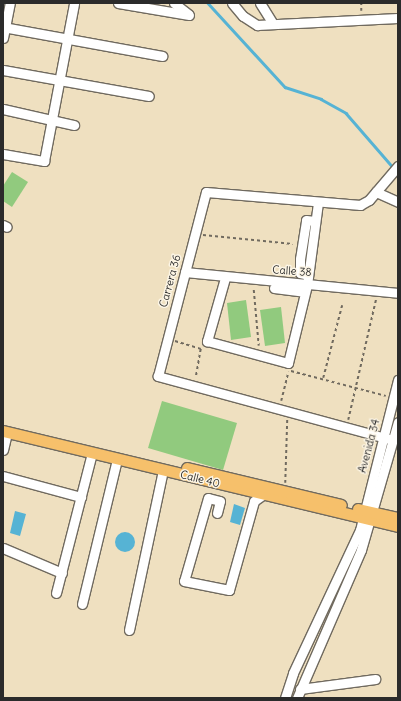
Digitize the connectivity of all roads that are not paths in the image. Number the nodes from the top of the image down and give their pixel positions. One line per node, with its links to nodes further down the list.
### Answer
1 (10, 3): 9 (street)
2 (74, 3): 11 (street)
3 (118, 3): 4 (street)
4 (174, 3)
5 (232, 3): 8 (street)
6 (260, 3): 8 (street)
7 (398, 18): 8 (street)
8 (272, 22)
9 (4, 27): 10 (street); 11 (street)
10 (3, 38)
11 (67, 38): 12 (street); 14 (street)
12 (162, 56)
13 (3, 70): 14 (street)
14 (60, 81): 15 (street); 17 (street)
15 (149, 96)
16 (3, 109): 17 (street)
17 (52, 120): 18 (street); 19 (street)
18 (74, 125)
19 (3, 154)
20 (398, 166): 21 (street)
21 (376, 192): 22 (street); 23 (street)
22 (398, 202)
23 (318, 203): 24 (street, Carrera 36); 26 (street)
24 (185, 272): 25 (street, Calle 38); 31 (street, Carrera 36)
25 (225, 278): 26 (street, Calle 38); 26 (street)
26 (304, 284): 27 (street, Calle 38)
27 (398, 293)
28 (398, 380): 31 (street, Avenida 34)
29 (398, 422): 32 (street, Avenida 34)
30 (4, 429): 33 (main road, Calle 40); 34 (street)
31 (384, 436): 32 (street); 42 (street, Avenida 34)
32 (393, 440): 42 (street, Avenida 34)
33 (93, 449): 35 (main road, Calle 40); 40 (street)
34 (3, 450)
35 (118, 455): 36 (main road, Calle 40); 37 (main road, Calle 40); 48 (street)
36 (163, 470): 37 (main road, Calle 40); 49 (street)
37 (199, 475): 39 (main road, Calle 40)
38 (3, 476): 40 (street)
39 (265, 490): 41 (street); 42 (main road, Calle 40)
40 (81, 497): 46 (street)
41 (217, 513)
42 (368, 515): 43 (main road, Calle 40); 44 (main road, Calle 40); 51 (street); 52 (street)
43 (398, 518)
44 (398, 526)
45 (3, 548): 46 (street)
46 (62, 573): 47 (street)
47 (56, 593)
48 (82, 604)
49 (130, 630)
50 (375, 679): 51 (street)
51 (299, 693)
52 (286, 698)

